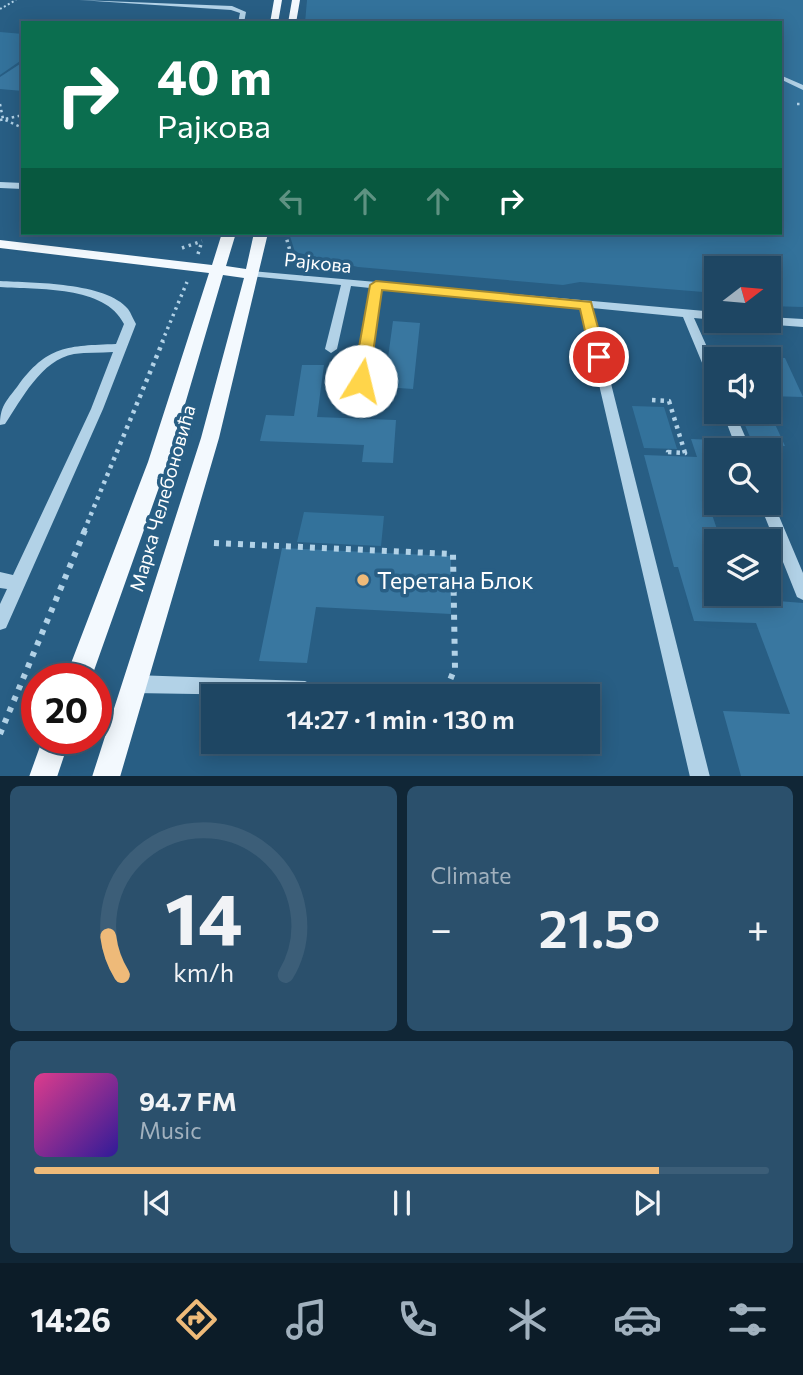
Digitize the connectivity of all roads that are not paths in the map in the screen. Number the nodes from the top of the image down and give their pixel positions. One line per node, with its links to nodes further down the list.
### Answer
1 (82, 0): 4 (street)
2 (278, 0): 5 (main road)
3 (296, 0): 6 (main road)
4 (241, 21)
5 (274, 21)
6 (292, 21)
7 (782, 78): 8 (street)
8 (803, 88)
9 (0, 185): 10 (street)
10 (21, 187)
11 (229, 235): 14 (main road, Марка Челебоновића)
12 (261, 235): 15 (main road, Марка Челебоновића)
13 (0, 244): 14 (main road)
14 (220, 270): 15 (main road); 34 (main road, Марка Челебоновића)
15 (252, 274): 16 (street, Рајкова); 35 (main road, Марка Челебоновића)
16 (347, 283): 18 (street, Рајкова); 25 (street)
17 (0, 284): 24 (street)
18 (376, 285): 19 (street, Рајкова); 27 (street)
19 (586, 305): 20 (street, Рајкова); 40 (street)
20 (687, 313): 21 (street, Рајкова); 26 (street)
21 (704, 315)
22 (781, 321): 23 (street)
23 (803, 323)
24 (122, 348): 28 (street); 31 (street)
25 (331, 349)
26 (704, 353)
27 (361, 381)
28 (0, 420)
29 (771, 515): 32 (lane)
30 (0, 580): 31 (street)
31 (18, 583): 33 (street)
32 (803, 592)
33 (0, 622)
34 (84, 663)
35 (134, 684): 36 (street); 39 (main road, Марка Челебоновића)
36 (201, 686)
37 (51, 754): 38 (main road)
38 (43, 776)
39 (106, 776)
40 (700, 776)

